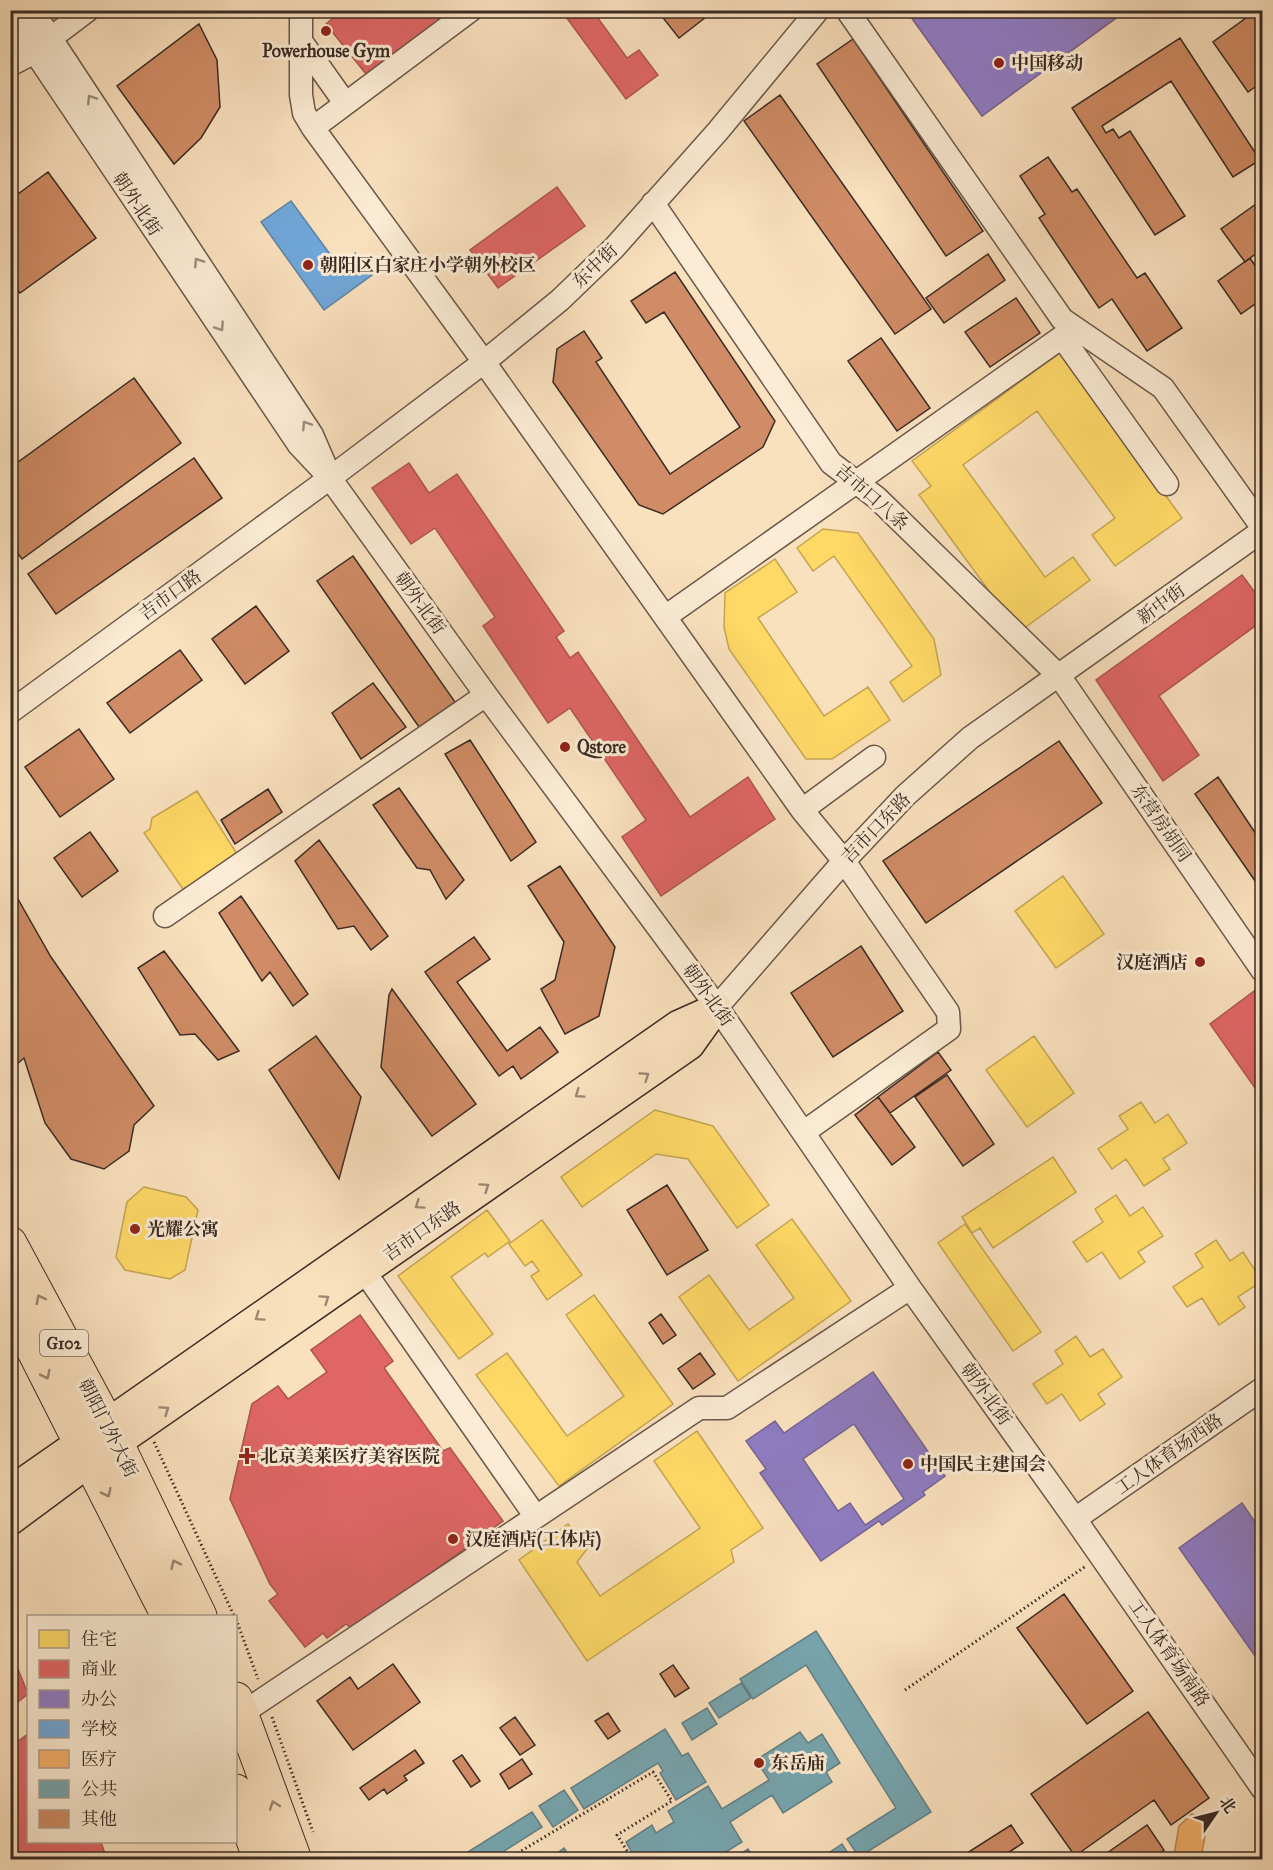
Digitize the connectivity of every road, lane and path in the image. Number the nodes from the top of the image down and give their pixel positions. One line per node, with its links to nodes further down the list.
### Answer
1 (32, 10): 9 (street, 朝外北街)
2 (87, 10): 9 (street)
3 (304, 10): 8 (street)
4 (471, 10): 11 (street)
5 (818, 10): 13 (street, 东中街)
6 (847, 10): 18 (street)
7 (10, 15): 9 (street, 朝外北街)
8 (301, 41): 11 (street); 12 (street)
9 (43, 45): 10 (street); 15 (street, 朝外北街)
10 (10, 65)
11 (345, 104): 12 (street)
12 (313, 128): 14 (street)
13 (653, 203): 14 (street, 东中街); 16 (street, 吉市口八条)
14 (484, 362): 15 (street, 东中街); 19 (street)
15 (330, 478): 21 (street, 朝外北街); 22 (street, 吉市口路)
16 (855, 482): 17 (street); 19 (street); 20 (street, 吉市口八条)
17 (1167, 484)
18 (1263, 529): 20 (street, 新中街)
19 (665, 617): 24 (street)
20 (1060, 676): 25 (street, 吉市口东路); 27 (street, 东营房胡同)
21 (486, 695): 26 (street); 28 (street, 朝外北街)
22 (10, 712)
23 (874, 757): 24 (street)
24 (802, 810): 25 (street)
25 (844, 861): 28 (street, 吉市口东路); 29 (street)
26 (165, 916)
27 (1263, 970)
28 (717, 1007): 29 (street, 朝外北街); 31 (main road, 吉市口东路, one-way to 28); 36 (main road, 吉市口东路, one-way to 36)
29 (804, 1132): 32 (street, 朝外北街)
30 (10, 1243): 36 (highway, 朝阳门外大街 / G102, one-way to 30)
31 (364, 1271): 35 (main road, 吉市口东路, one-way to 31); 38 (street)
32 (910, 1288): 38 (street); 39 (street, 朝外北街)
33 (10, 1304): 36 (highway, 朝阳门外大街 / G102, one-way to 36)
34 (1263, 1389): 39 (street, 工人体育场西路)
35 (145, 1424): 36 (main road, 吉市口东路); 44 (path)
36 (99, 1442): 37 (main road); 40 (main road); 42 (highway, 朝阳门外大街 / G102, one-way to 42); 43 (highway, 朝阳门外大街 / G102, one-way to 36)
37 (10, 1491)
38 (536, 1516): 47 (street)
39 (1075, 1519): 41 (street, 工人体育场南路)
40 (10, 1521)
41 (1101, 1556): 46 (path); 48 (street, 工人体育场南路)
42 (167, 1615)
43 (199, 1615)
44 (234, 1615)
45 (237, 1632): 47 (path)
46 (905, 1690)
47 (247, 1704): 50 (highway, one-way to 47); 50 (path)
48 (1263, 1788)
49 (237, 1794): 51 (highway)
50 (309, 1849): 52 (path)
51 (260, 1860)
52 (322, 1860)
53 (507, 1860): 54 (path)
54 (633, 1860)

